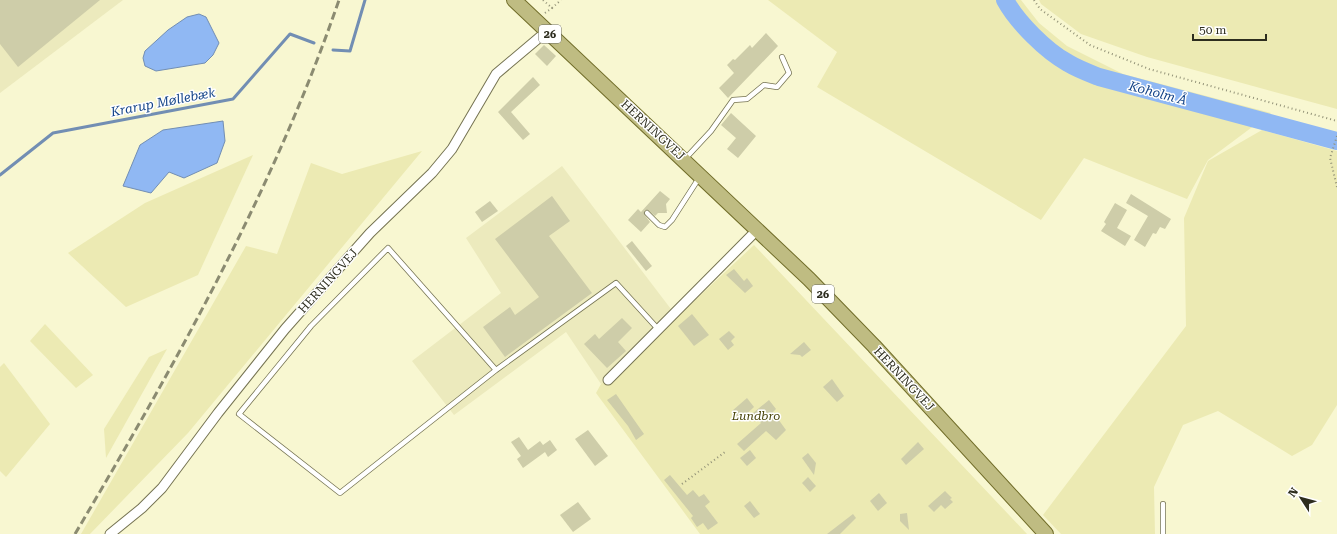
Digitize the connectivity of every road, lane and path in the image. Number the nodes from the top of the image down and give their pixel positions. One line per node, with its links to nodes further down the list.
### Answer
1 (514, 0): 5 (main road, HERNINGVEJ / 26)
2 (543, 0): 3 (path)
3 (561, 0)
4 (1034, 0): 7 (path)
5 (547, 31): 9 (main road, HERNINGVEJ / 26); 20 (street, HERNINGVEJ)
6 (782, 57): 9 (lane)
7 (1337, 121)
8 (1337, 136): 11 (path)
9 (684, 160): 10 (main road, HERNINGVEJ / 26)
10 (701, 175): 12 (lane); 13 (main road, HERNINGVEJ / 26)
11 (1337, 187)
12 (647, 213)
13 (758, 229): 14 (street); 21 (main road, HERNINGVEJ / 26)
14 (658, 329): 15 (lane); 16 (street)
15 (496, 370): 15 (lane)
16 (608, 380)
17 (725, 452): 18 (path)
18 (682, 484)
19 (1162, 504): 22 (lane)
20 (110, 534)
21 (1046, 534)
22 (1163, 534)

